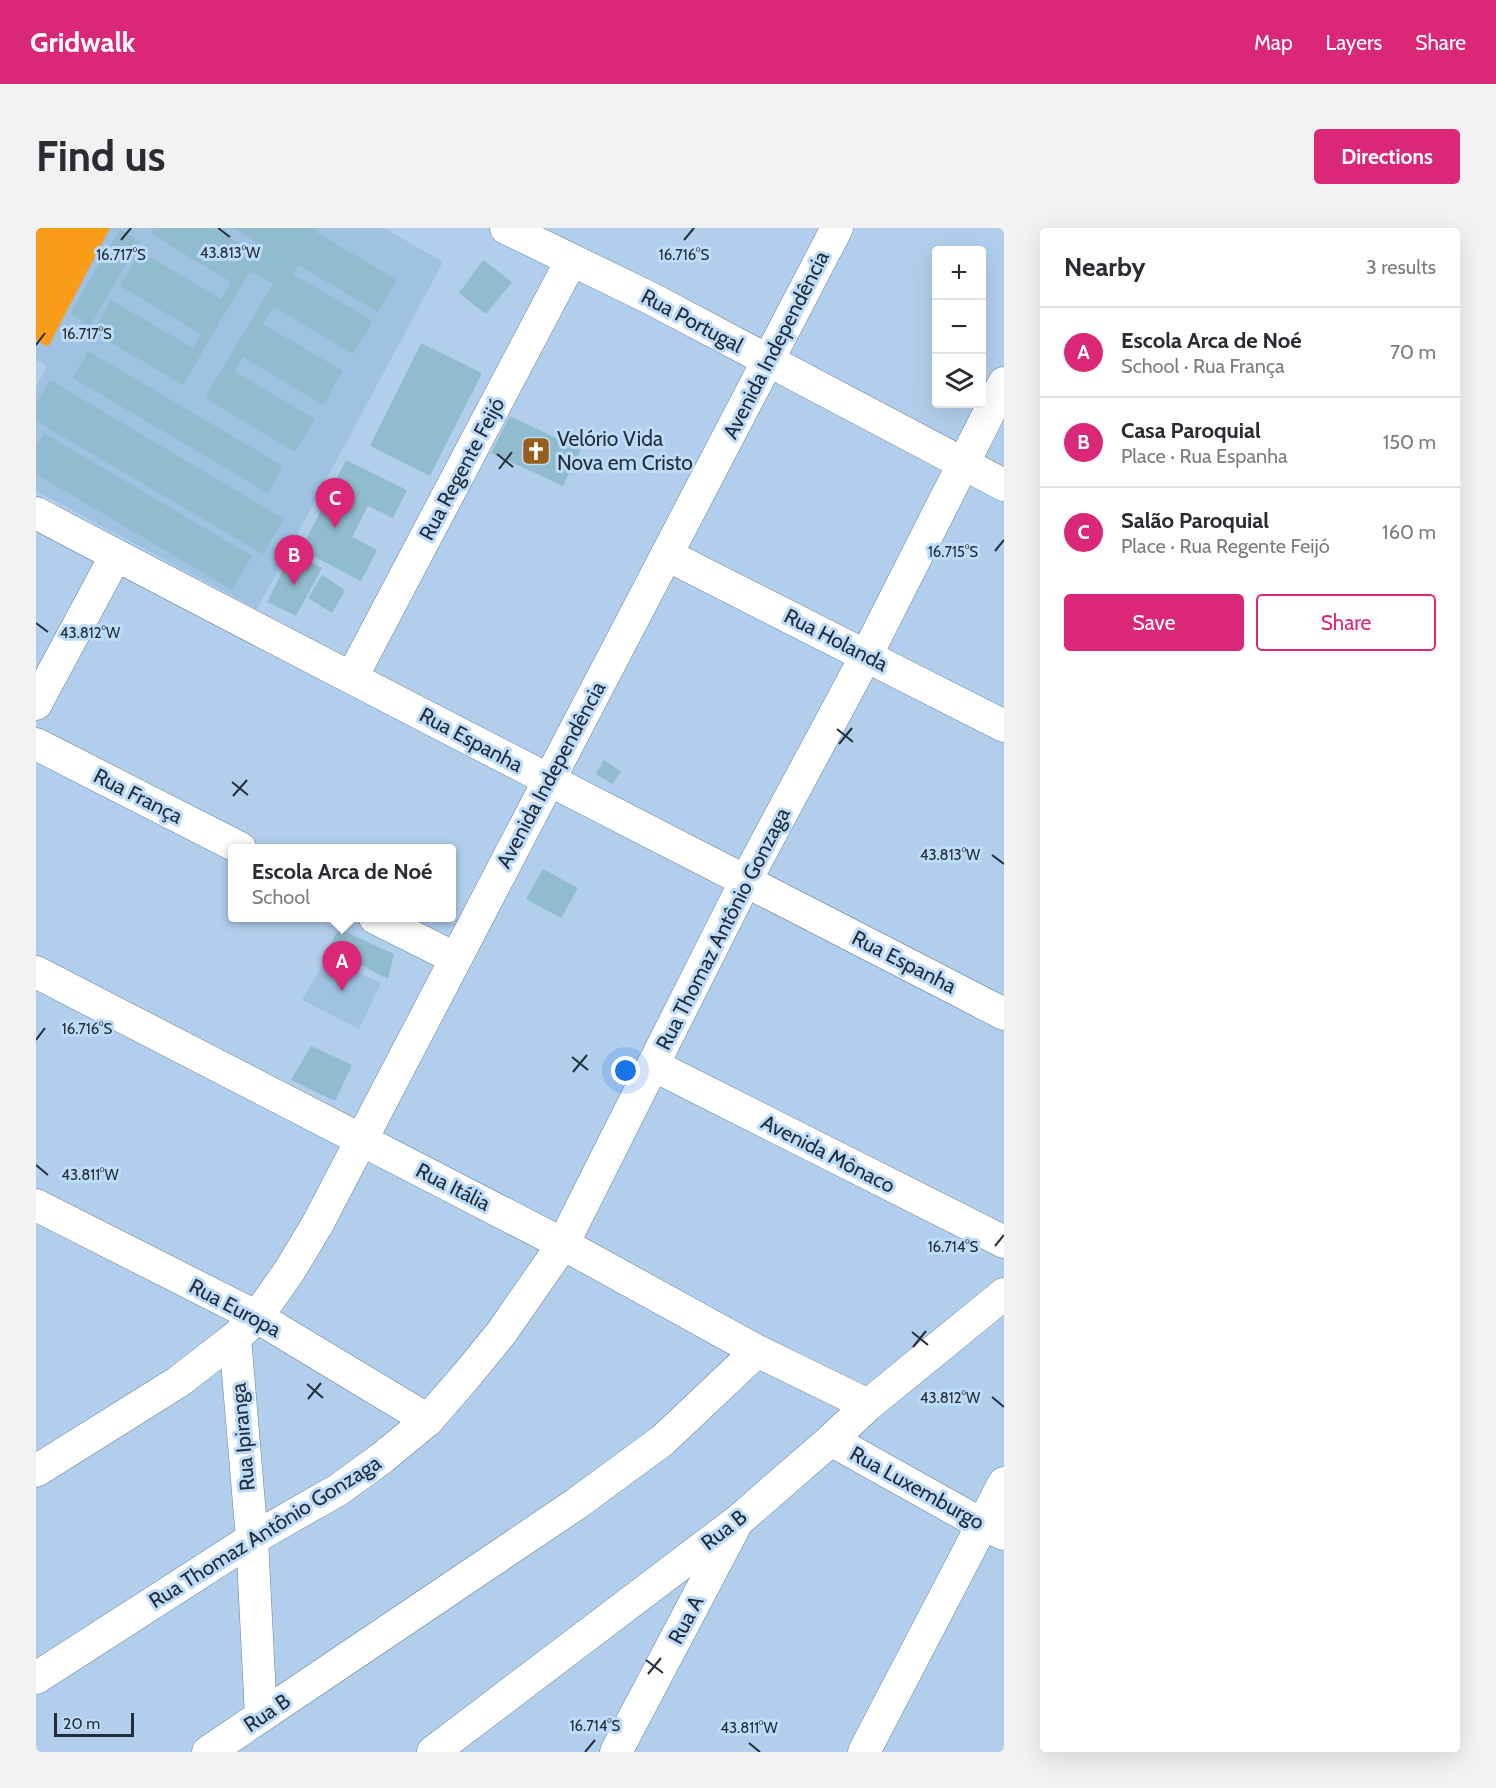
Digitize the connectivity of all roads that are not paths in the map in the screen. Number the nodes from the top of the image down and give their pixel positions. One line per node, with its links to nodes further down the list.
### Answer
1 (506, 228): 3 (street, Rua Portugal)
2 (837, 228): 4 (street, Avenida Independência)
3 (572, 261): 4 (street, Rua Portugal); 12 (street, Rua Regente Feijó)
4 (768, 361): 6 (street, Rua Portugal); 10 (street, Avenida Independência)
5 (1004, 383): 6 (street, Rua Thomaz Antônio Gonzaga)
6 (963, 463): 7 (street, Rua Portugal); 11 (street, Rua Thomaz Antônio Gonzaga)
7 (1004, 484)
8 (36, 513): 9 (street, Rua Espanha)
9 (116, 555): 12 (street, Rua Espanha); 13 (street)
10 (667, 555): 11 (street, Rua Holanda); 16 (street, Avenida Independência)
11 (866, 656): 14 (street, Rua Holanda); 18 (street, Rua Thomaz Antônio Gonzaga)
12 (352, 677): 16 (street, Rua Espanha)
13 (36, 704)
14 (1004, 726)
15 (36, 744): 17 (street, Rua França)
16 (548, 780): 18 (street, Rua Espanha); 20 (street, Avenida Independência)
17 (230, 844)
18 (746, 880): 22 (street, Rua Espanha); 23 (street, Rua Thomaz Antônio Gonzaga)
19 (383, 922): 20 (street)
20 (455, 958): 24 (street, Avenida Independência)
21 (36, 972): 24 (street, Rua Itália)
22 (1004, 1014)
23 (653, 1065): 26 (street, Avenida Mônaco); 27 (street, Rua Thomaz Antônio Gonzaga)
24 (362, 1140): 27 (street, Rua Itália); 29 (street, Avenida Independência)
25 (36, 1205): 29 (street, Rua Europa)
26 (1004, 1242)
27 (563, 1244): 30 (street, Rua Itália); 32 (street, Rua Thomaz Antônio Gonzaga)
28 (1004, 1294): 31 (street, Rua B)
29 (246, 1328): 32 (street, Rua Europa); 34 (street, Avenida Independência); 38 (street, Rua Ipiranga)
30 (757, 1351): 31 (street, Rua Itália); 40 (street, Rua B)
31 (868, 1405): 33 (street, Rua B)
32 (428, 1420): 38 (street, Rua Thomaz Antônio Gonzaga)
33 (831, 1440): 36 (street, Rua B); 37 (street, Rua Luxemburgo)
34 (36, 1470)
35 (1004, 1483): 37 (street)
36 (739, 1520): 42 (street, Rua B); 43 (street, Rua A)
37 (994, 1529): 44 (street)
38 (252, 1539): 39 (street, Rua Thomaz Antônio Gonzaga); 40 (street, Rua Ipiranga)
39 (36, 1678)
40 (261, 1716): 41 (street, Rua B)
41 (208, 1752)
42 (433, 1752)
43 (616, 1752)
44 (864, 1752)

